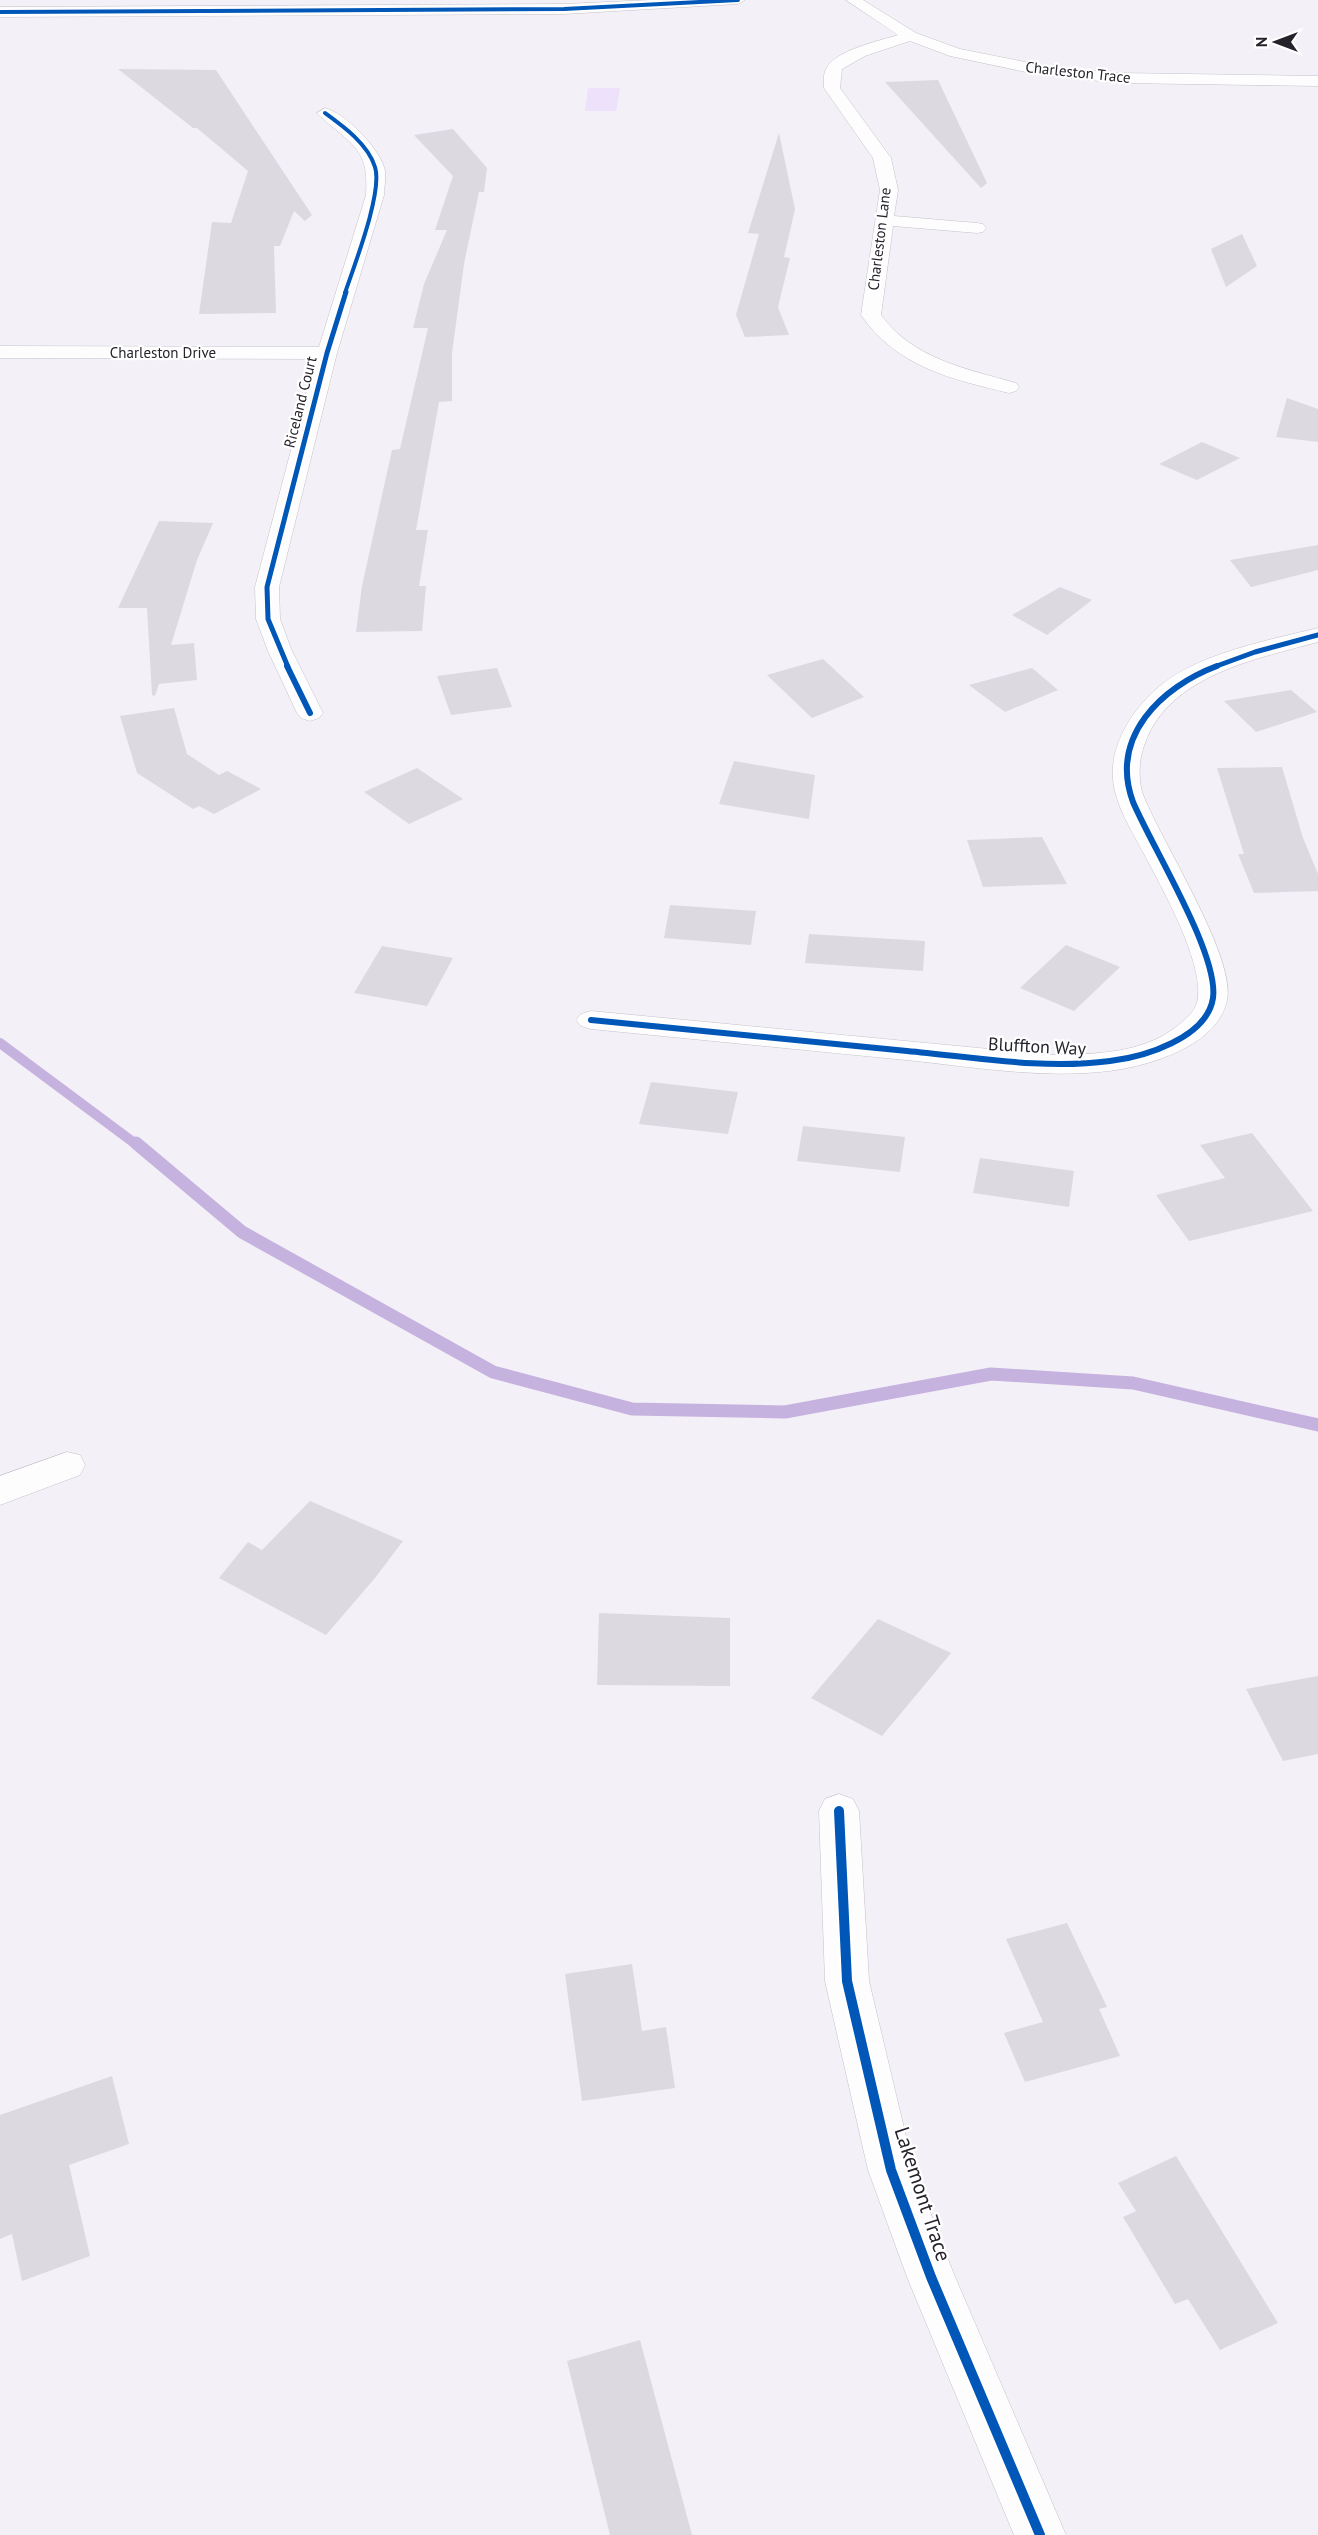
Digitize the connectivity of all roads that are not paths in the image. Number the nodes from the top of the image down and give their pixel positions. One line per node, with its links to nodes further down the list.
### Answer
1 (738, 0): 3 (street)
2 (853, 0): 5 (street, Charleston Trace)
3 (429, 5): 4 (street)
4 (0, 12)
5 (911, 36): 6 (street, Charleston Trace); 8 (street, Charleston Lane)
6 (1318, 81)
7 (325, 113): 11 (street, Riceland Court)
8 (883, 220): 9 (street); 12 (street, Charleston Lane)
9 (977, 228)
10 (0, 352): 11 (street, Charleston Drive)
11 (327, 353): 14 (street, Riceland Court)
12 (1009, 387)
13 (1318, 635): 15 (street, Bluffton Way)
14 (310, 713)
15 (591, 1020)
16 (67, 1465): 17 (street)
17 (0, 1491)
18 (839, 1811): 19 (street, Lakemont Trace)
19 (1040, 2535)

